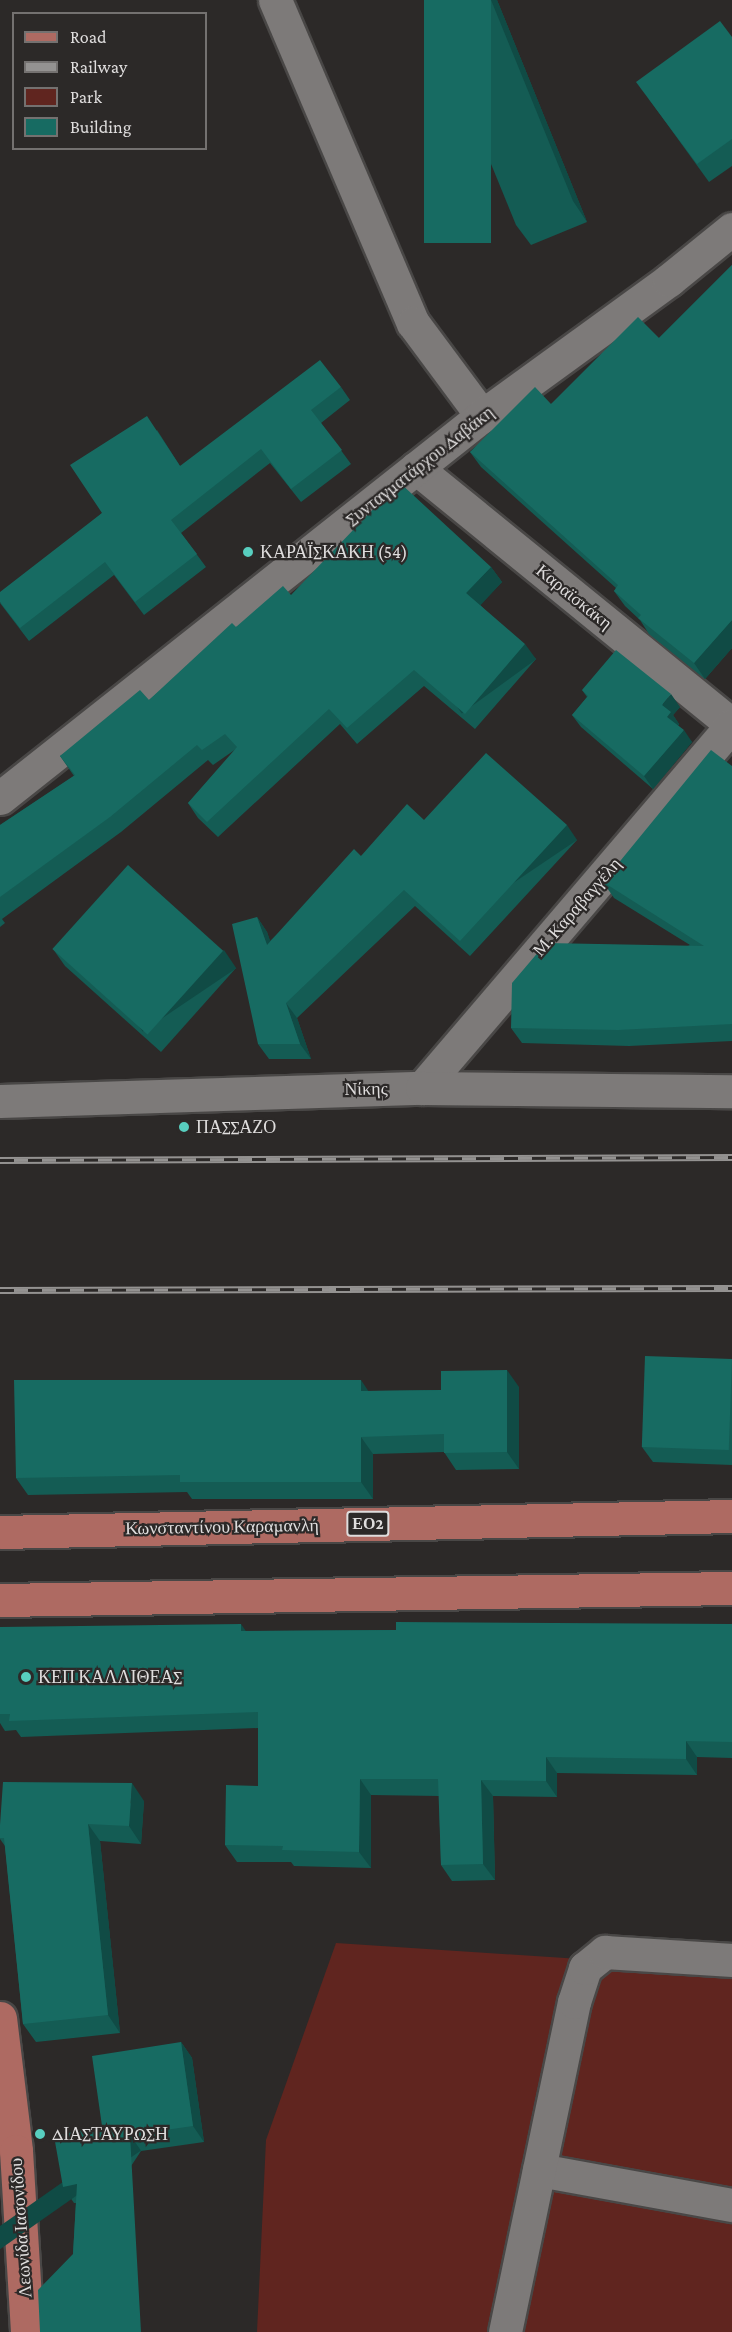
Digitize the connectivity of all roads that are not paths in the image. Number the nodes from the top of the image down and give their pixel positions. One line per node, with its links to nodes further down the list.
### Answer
1 (275, 0): 3 (street)
2 (732, 229): 3 (street, Συνταγματάρχου Δαβάκη)
3 (482, 416): 4 (street, Συνταγματάρχου Δαβάκη)
4 (416, 468): 5 (street, Καραϊσκάκη); 6 (street, Συνταγματάρχου Δαβάκη)
5 (732, 725): 7 (street, Μ. Καραβαγγέλη)
6 (0, 798)
7 (422, 1088): 8 (street, Νίκης); 9 (street, Νίκης)
8 (732, 1091)
9 (0, 1101)
10 (732, 1516): 11 (main road, Κωνσταντίνου Καραμανλή / ΕΟ2)
11 (0, 1532)
12 (732, 1588): 13 (main road)
13 (0, 1600)
14 (732, 1960): 16 (street)
15 (0, 2018): 18 (main road, Λεωνίδα Ιασονίδου)
16 (539, 2170): 17 (street); 19 (street)
17 (732, 2205)
18 (27, 2332)
19 (505, 2332)

